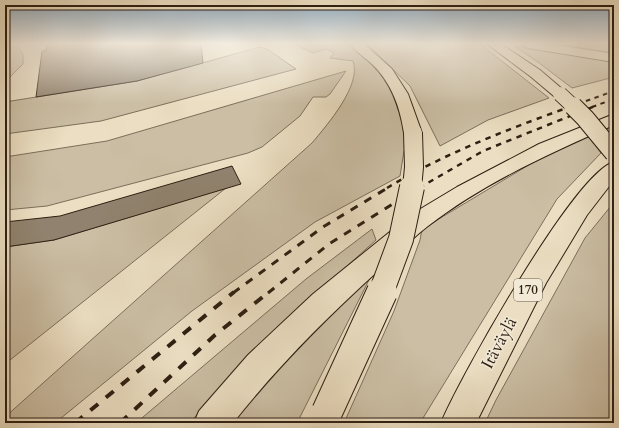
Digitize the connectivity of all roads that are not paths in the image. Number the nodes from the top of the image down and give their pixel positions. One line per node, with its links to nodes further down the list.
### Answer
1 (378, 64): 6 (highway, bridge)
2 (522, 64): 4 (highway, bridge)
3 (614, 119): 7 (highway)
4 (614, 154)
5 (614, 168): 8 (highway, Itäväylä / 170)
6 (324, 418)
7 (211, 423)
8 (458, 423)

